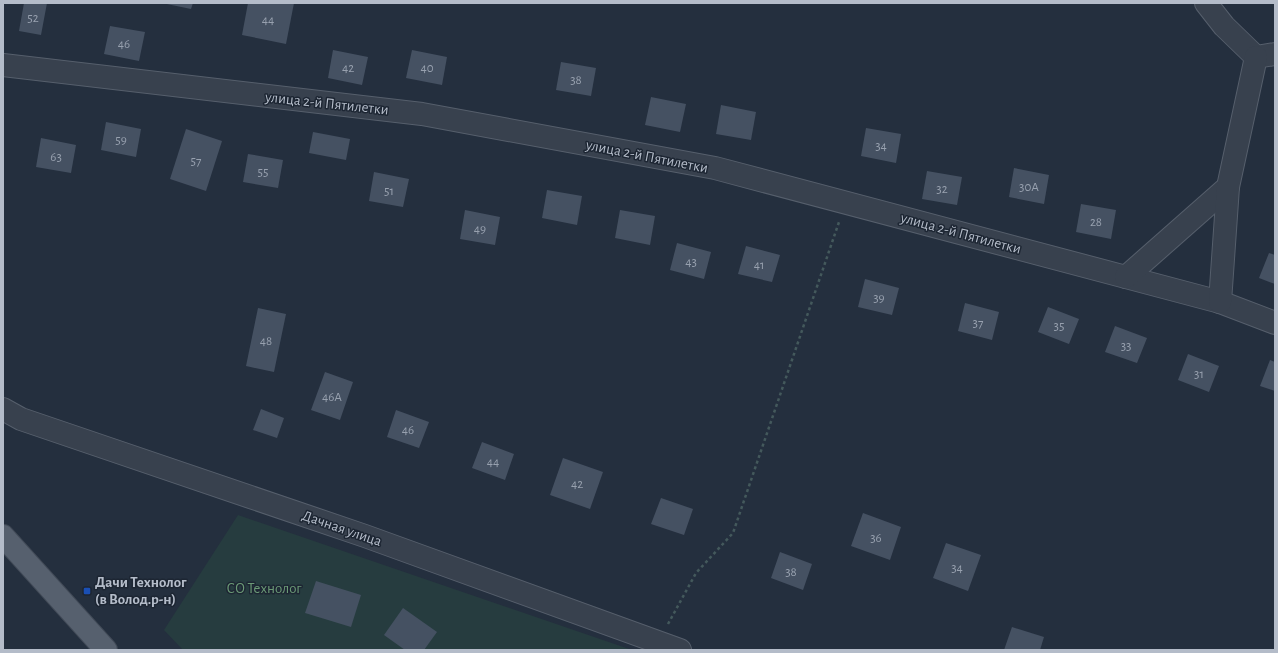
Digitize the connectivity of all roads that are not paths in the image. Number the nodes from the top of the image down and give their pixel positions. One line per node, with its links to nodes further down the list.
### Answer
1 (1206, 3): 2 (street)
2 (1266, 55): 4 (street)
3 (3, 65): 5 (street, улица 2-й Пятилетки)
4 (1228, 187): 5 (street); 6 (street)
5 (1126, 277): 6 (street, улица 2-й Пятилетки)
6 (1220, 302): 7 (street, улица 2-й Пятилетки)
7 (1275, 323)
8 (3, 409): 10 (street, Дачная улица)
9 (3, 536): 11 (main road)
10 (655, 646): 12 (street, Дачная улица)
11 (106, 650)
12 (680, 650)

